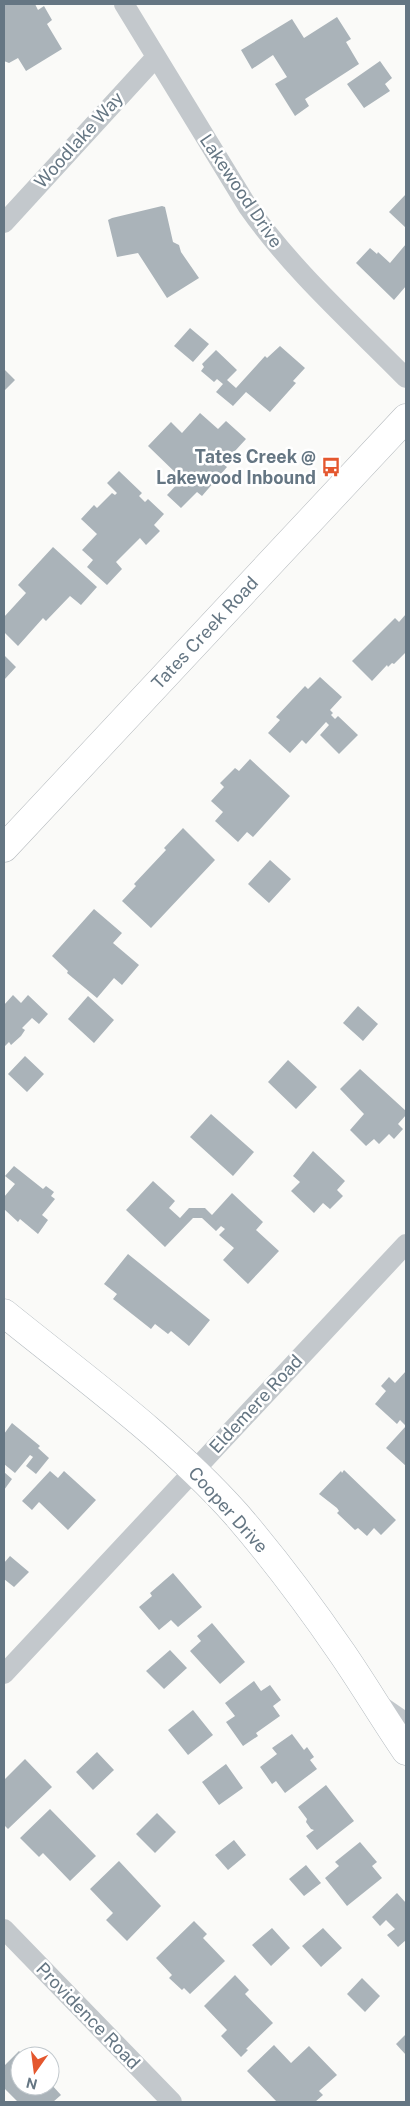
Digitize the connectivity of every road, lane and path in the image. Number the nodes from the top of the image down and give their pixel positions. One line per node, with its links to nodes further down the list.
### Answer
1 (124, 4): 2 (street, Lakewood Drive)
2 (156, 57): 3 (street, Woodlake Way); 4 (street, Lakewood Drive)
3 (4, 223)
4 (406, 378)
5 (406, 418): 6 (main road, Tates Creek Road)
6 (4, 848)
7 (406, 1244): 9 (street, Eldemere Road)
8 (4, 1313): 9 (main road, Cooper Drive)
9 (193, 1471): 10 (street, Eldemere Road); 11 (main road, Cooper Drive)
10 (4, 1674)
11 (374, 1701): 12 (street); 13 (main road, Cooper Drive)
12 (406, 1723)
13 (406, 1751)
14 (4, 1929): 15 (street, Providence Road)
15 (172, 2102)

